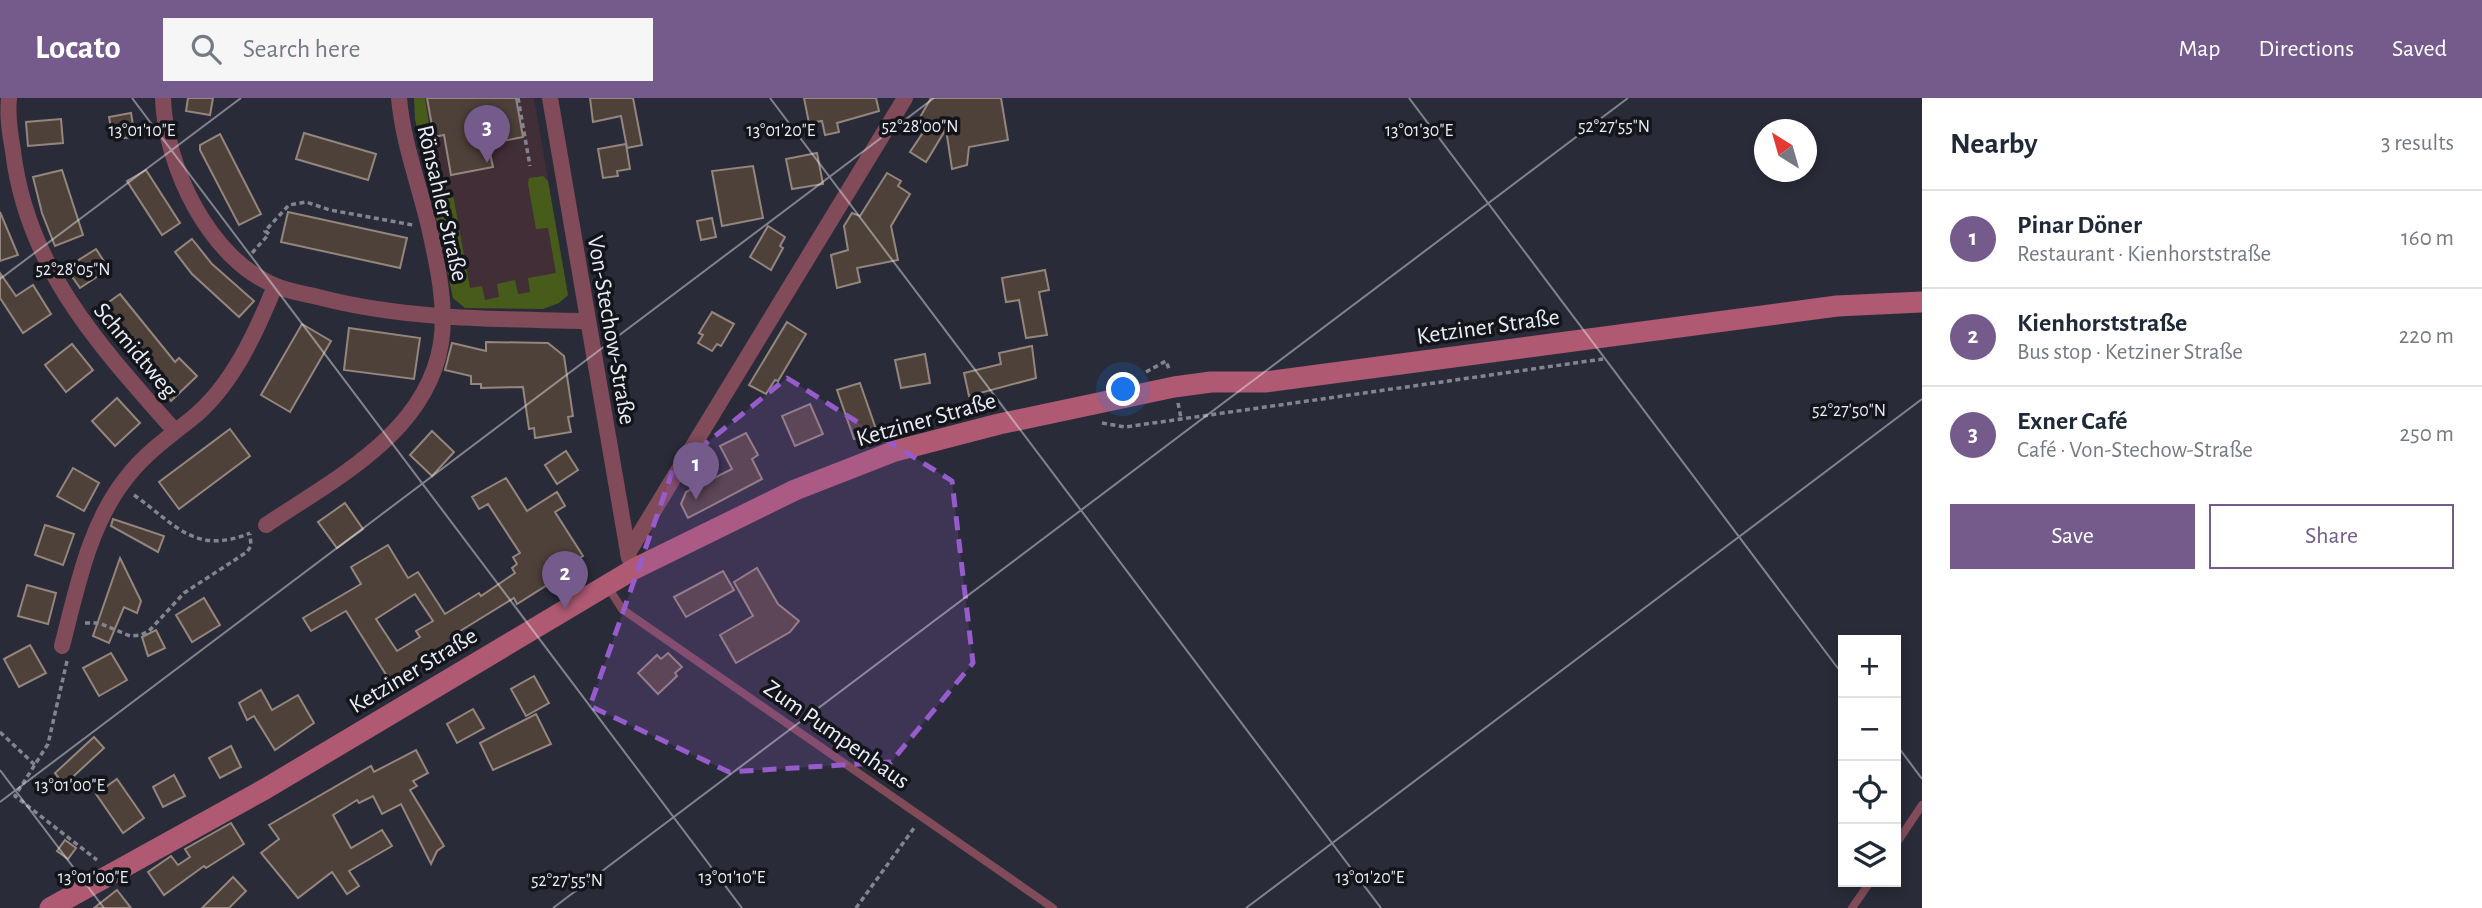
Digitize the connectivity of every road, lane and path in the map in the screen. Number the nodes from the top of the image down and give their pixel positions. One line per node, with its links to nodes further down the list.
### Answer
1 (9, 98): 16 (street, Schmidtweg)
2 (163, 98): 9 (street)
3 (398, 98): 8 (street, Rönsahler Straße)
4 (518, 98): 7 (path)
5 (550, 98): 13 (street, Von-Stechow-Straße)
6 (905, 98): 20 (street)
7 (530, 166)
8 (429, 228): 9 (path); 12 (street, Rönsahler Straße)
9 (243, 264): 10 (street)
10 (275, 286): 12 (street); 16 (street)
11 (1922, 302): 15 (street, Ketziner Straße)
12 (442, 318): 13 (street); 18 (street, Rönsahler Straße)
13 (587, 321): 20 (street, Von-Stechow-Straße)
14 (1609, 358): 15 (path)
15 (1091, 406): 20 (street, Ketziner Straße)
16 (174, 430): 17 (street)
17 (121, 485): 19 (path); 22 (street)
18 (266, 525): 19 (path)
19 (250, 534): 22 (path)
20 (631, 561): 21 (street, Ketziner Straße)
21 (606, 585): 27 (lane, Zum Pumpenhaus); 29 (street, Ketziner Straße)
22 (69, 619): 23 (street)
23 (62, 646): 25 (path)
24 (0, 732): 25 (path)
25 (36, 766): 29 (path)
26 (1922, 805): 28 (lane)
27 (922, 817): 32 (path); 33 (lane, Zum Pumpenhaus)
28 (1901, 836)
29 (114, 873): 31 (street, Ketziner Straße)
30 (1867, 887): 34 (lane)
31 (50, 908)
32 (856, 908)
33 (1052, 908)
34 (1852, 908)

